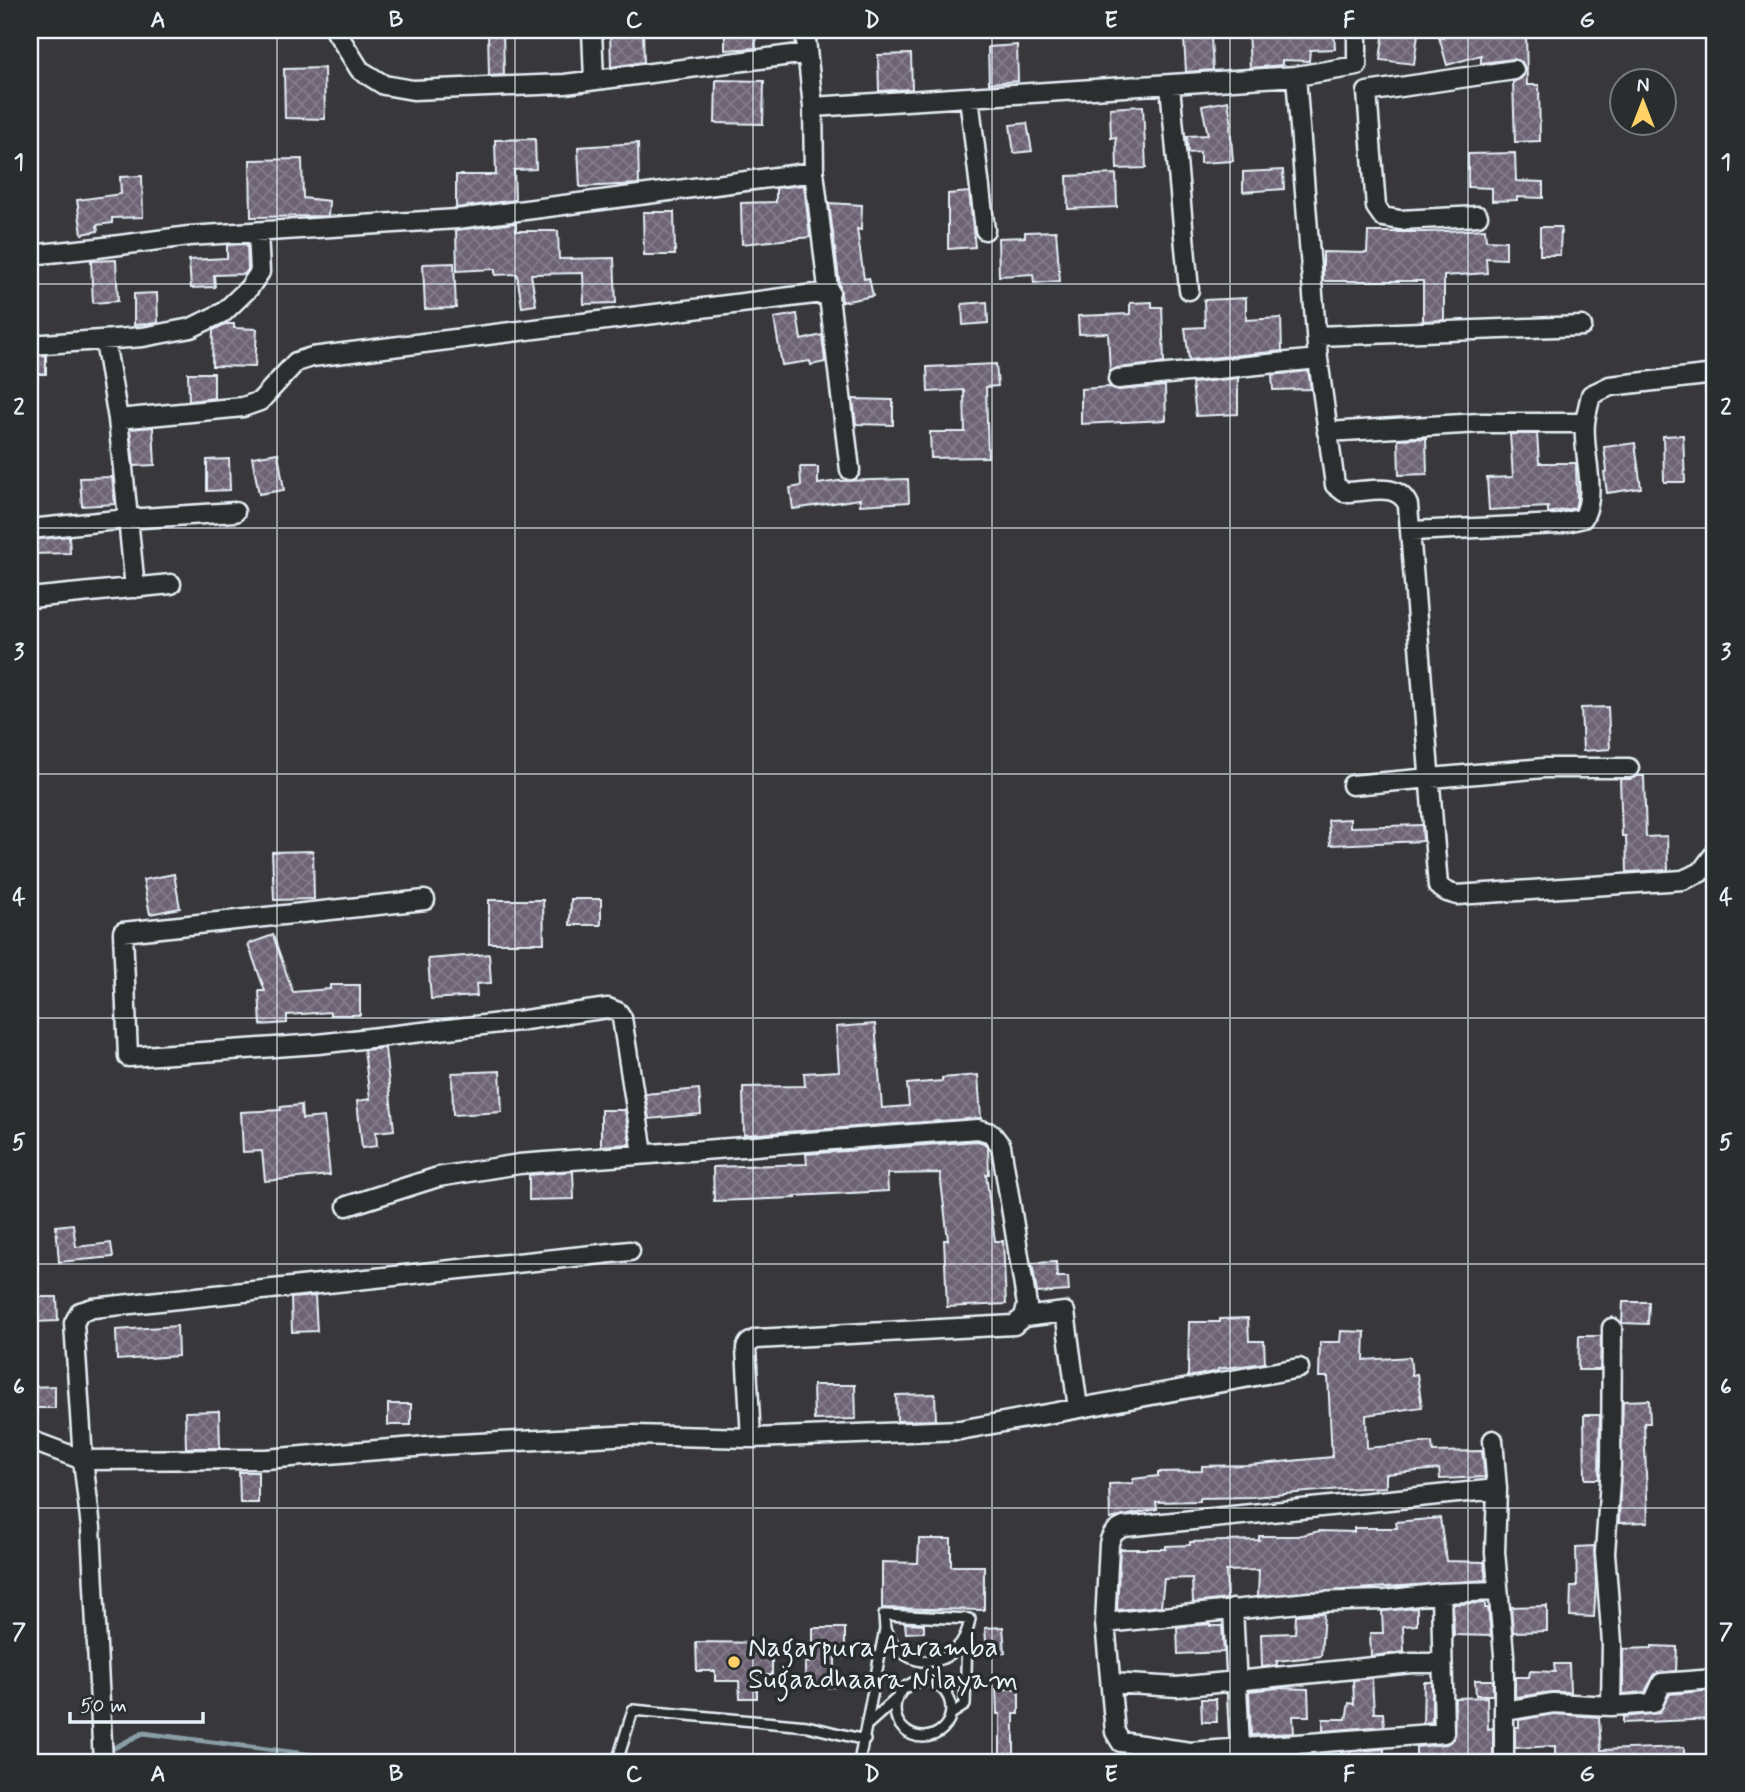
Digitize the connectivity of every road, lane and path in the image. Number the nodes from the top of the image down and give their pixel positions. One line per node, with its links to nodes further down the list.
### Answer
1 (335, 30): 9 (street)
2 (592, 30): 9 (street)
3 (805, 30): 5 (street)
4 (1357, 30): 6 (street)
5 (807, 53): 9 (street); 13 (street)
6 (1357, 66): 8 (street); 11 (street)
7 (1514, 70): 11 (street)
8 (1296, 76): 10 (street); 22 (street)
9 (594, 80)
10 (1170, 86): 12 (street); 19 (street)
11 (1367, 92): 15 (street)
12 (969, 97): 13 (street); 16 (street)
13 (813, 107): 14 (street)
14 (814, 172): 17 (street); 20 (street)
15 (1478, 216)
16 (985, 230)
17 (258, 232): 18 (street); 23 (street)
18 (30, 255)
19 (1189, 290)
20 (830, 292): 28 (street); 31 (street)
21 (1581, 326): 22 (street)
22 (1317, 336): 25 (street)
23 (105, 341): 24 (street); 28 (street)
24 (30, 345)
25 (1318, 359): 27 (street); 30 (street)
26 (1715, 374): 29 (street)
27 (1118, 379)
28 (118, 419): 33 (street)
29 (1585, 423): 30 (street); 35 (street)
30 (1327, 432): 35 (street)
31 (850, 470)
32 (235, 512): 33 (street)
33 (127, 519): 34 (street); 37 (street)
34 (30, 529)
35 (1412, 531): 40 (street)
36 (171, 584): 37 (street)
37 (135, 588): 38 (street)
38 (30, 598)
39 (1629, 768): 40 (street)
40 (1428, 778): 41 (street); 42 (street)
41 (1352, 785)
42 (1715, 853)
43 (425, 900): 44 (street)
44 (643, 1153): 45 (street); 47 (street)
45 (347, 1206)
46 (630, 1251): 54 (street)
47 (1024, 1317): 50 (street); 51 (street)
48 (1612, 1328): 69 (street)
49 (1299, 1368): 50 (street)
50 (1078, 1408): 51 (street)
51 (751, 1438): 54 (street)
52 (30, 1440): 54 (street)
53 (1493, 1440): 55 (street)
54 (83, 1460): 78 (street)
55 (1497, 1489): 56 (street); 59 (street)
56 (1498, 1591): 57 (street); 70 (street)
57 (1441, 1593): 58 (street); 63 (street)
58 (1233, 1609): 59 (street); 66 (street)
59 (1105, 1622): 67 (street)
60 (886, 1629): 61 (lane); 62 (lane); 72 (lane)
61 (968, 1632): 62 (lane); 71 (lane)
62 (926, 1662): 65 (lane)
63 (1442, 1663): 66 (street); 74 (street)
64 (1715, 1679): 69 (street)
65 (927, 1681): 68 (lane); 71 (lane)
66 (1238, 1681): 67 (street); 75 (street)
67 (1112, 1684): 76 (street)
68 (897, 1698): 71 (lane); 72 (lane)
69 (1611, 1706): 70 (street)
70 (1505, 1712): 81 (street)
71 (951, 1714)
72 (868, 1724): 73 (lane)
73 (865, 1740): 77 (lane); 79 (lane)
74 (1306, 1743): 75 (street); 80 (street)
75 (1240, 1746): 76 (street)
76 (1174, 1756)
77 (618, 1759)
78 (103, 1762)
79 (859, 1762)
80 (1305, 1762)
81 (1504, 1762)

